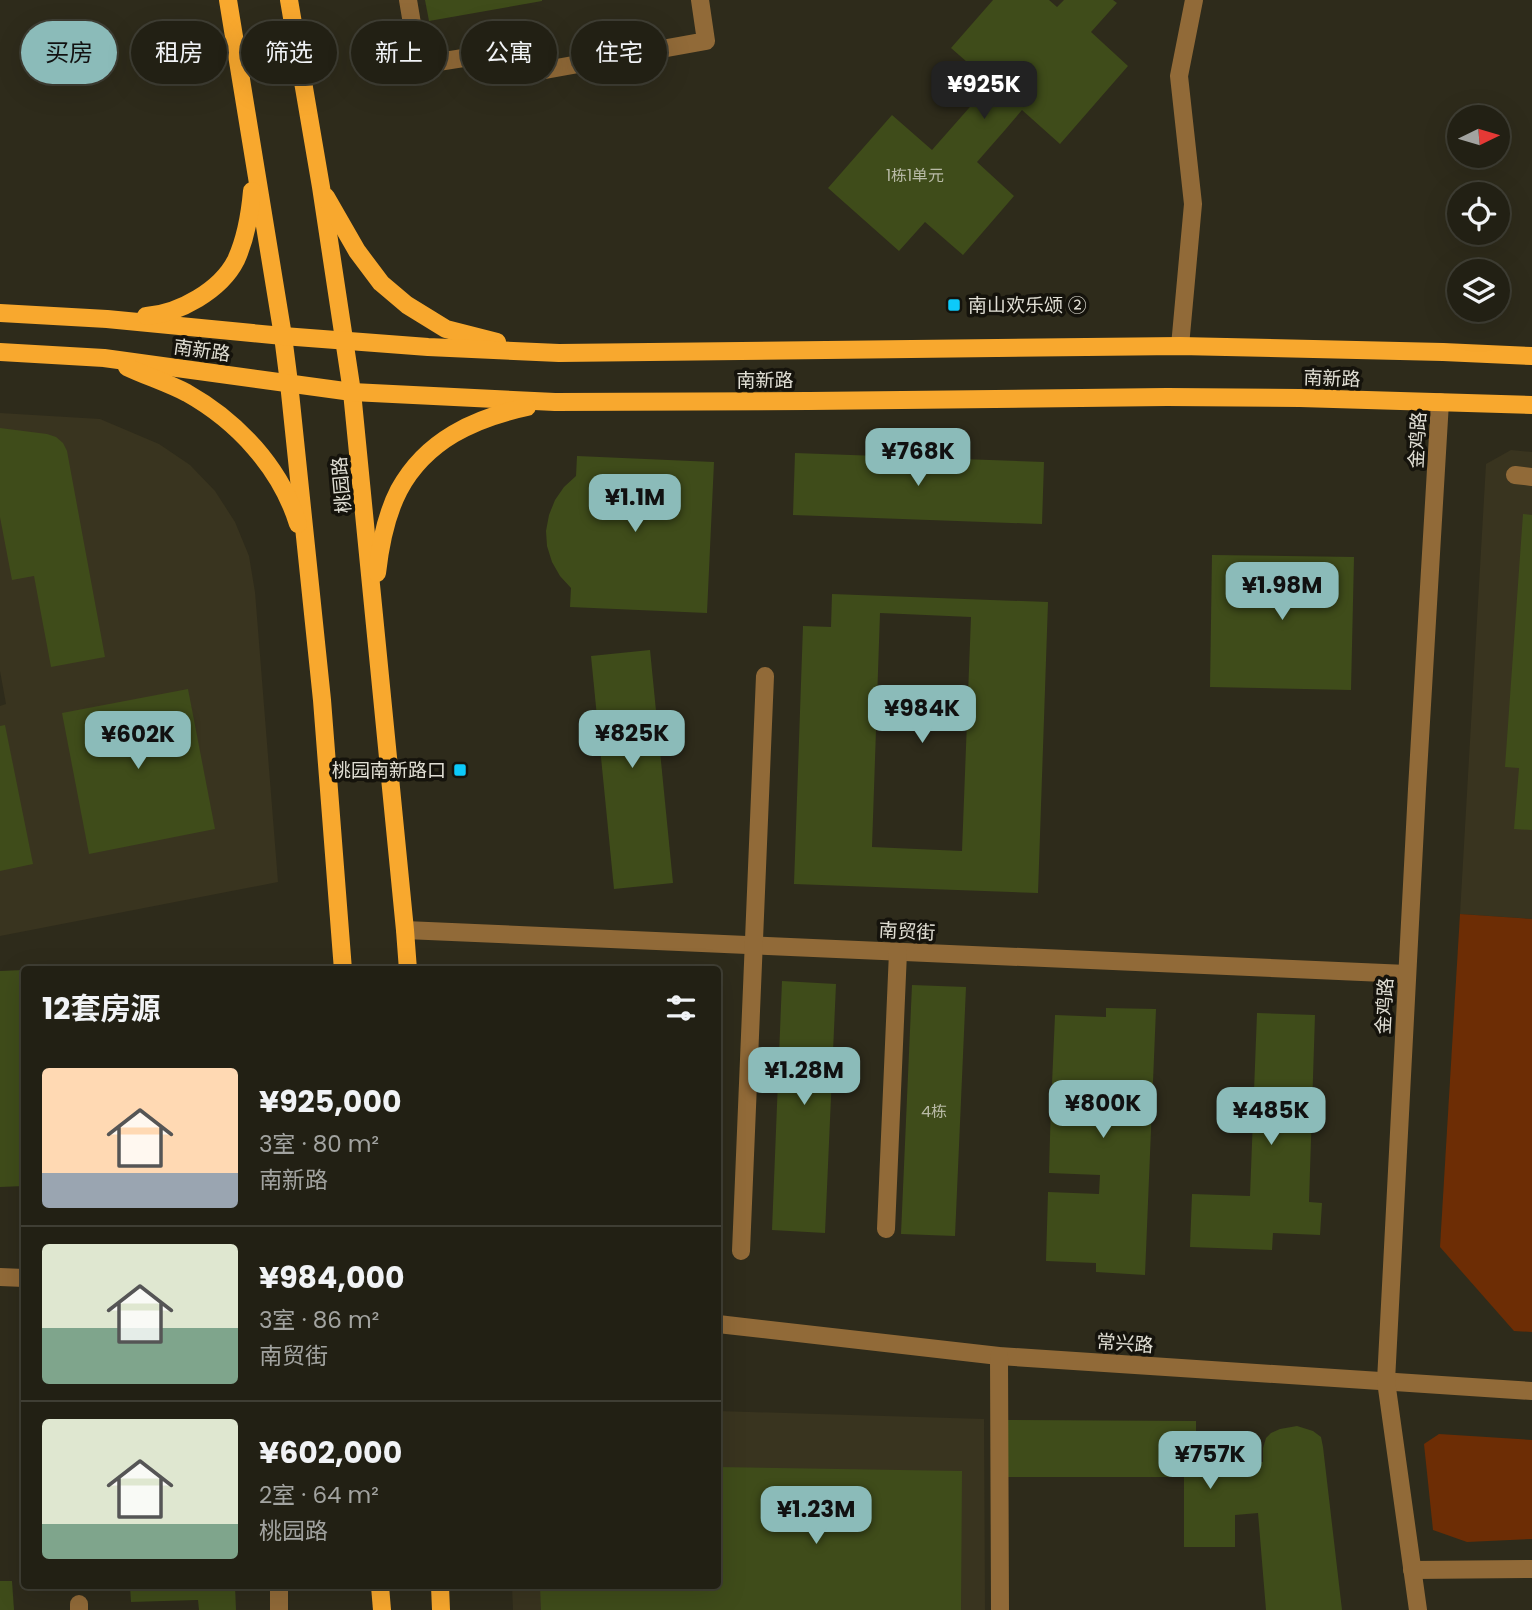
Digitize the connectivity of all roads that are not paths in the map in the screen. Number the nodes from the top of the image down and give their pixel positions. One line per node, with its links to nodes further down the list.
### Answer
1 (229, 0): 6 (main road)
2 (289, 0): 7 (main road, 桃园路)
3 (408, 0): 4 (street)
4 (700, 0)
5 (1194, 0): 12 (street)
6 (254, 163): 9 (main road); 10 (main road)
7 (321, 187): 11 (main road, 桃园路); 14 (main road)
8 (0, 313): 9 (main road, 南新路)
9 (107, 319): 10 (main road, 南新路)
10 (283, 336): 11 (main road, 南新路); 17 (main road)
11 (345, 341): 14 (main road, 南新路); 18 (main road, 桃园路)
12 (1180, 346): 14 (main road, 南新路); 15 (main road, 南新路)
13 (0, 352): 16 (main road, 南新路)
14 (559, 354)
15 (1532, 356)
16 (104, 358): 17 (main road, 南新路); 22 (main road)
17 (289, 383): 18 (main road, 南新路); 22 (main road)
18 (352, 392): 19 (main road, 南新路); 23 (main road, 桃园路)
19 (555, 402): 20 (main road, 南新路); 23 (main road)
20 (1440, 402): 21 (main road, 南新路); 30 (street, 金鸡路)
21 (1532, 404)
22 (307, 562): 28 (main road)
23 (373, 601): 25 (main road, 桃园路)
24 (765, 676): 26 (street)
25 (405, 930): 26 (street, 南贸街); 29 (main road, 桃园路)
26 (753, 945): 27 (street, 南贸街); 32 (street)
27 (898, 952): 30 (street, 南贸街); 31 (street)
28 (343, 966)
29 (408, 966)
30 (1407, 974): 37 (street, 金鸡路)
31 (886, 1229)
32 (741, 1251)
33 (0, 1277): 34 (street)
34 (21, 1278)
35 (721, 1324): 36 (street, 常兴路)
36 (999, 1356): 37 (street, 常兴路); 47 (street)
37 (1386, 1381): 38 (street, 常兴路); 40 (street, 金鸡路)
38 (1532, 1391)
39 (1532, 1569): 40 (street)
40 (1412, 1570): 48 (street, 金鸡路)
41 (279, 1589): 44 (street)
42 (380, 1589): 45 (main road)
43 (440, 1589): 46 (main road)
44 (279, 1610)
45 (382, 1610)
46 (441, 1610)
47 (1000, 1610)
48 (1418, 1610)

